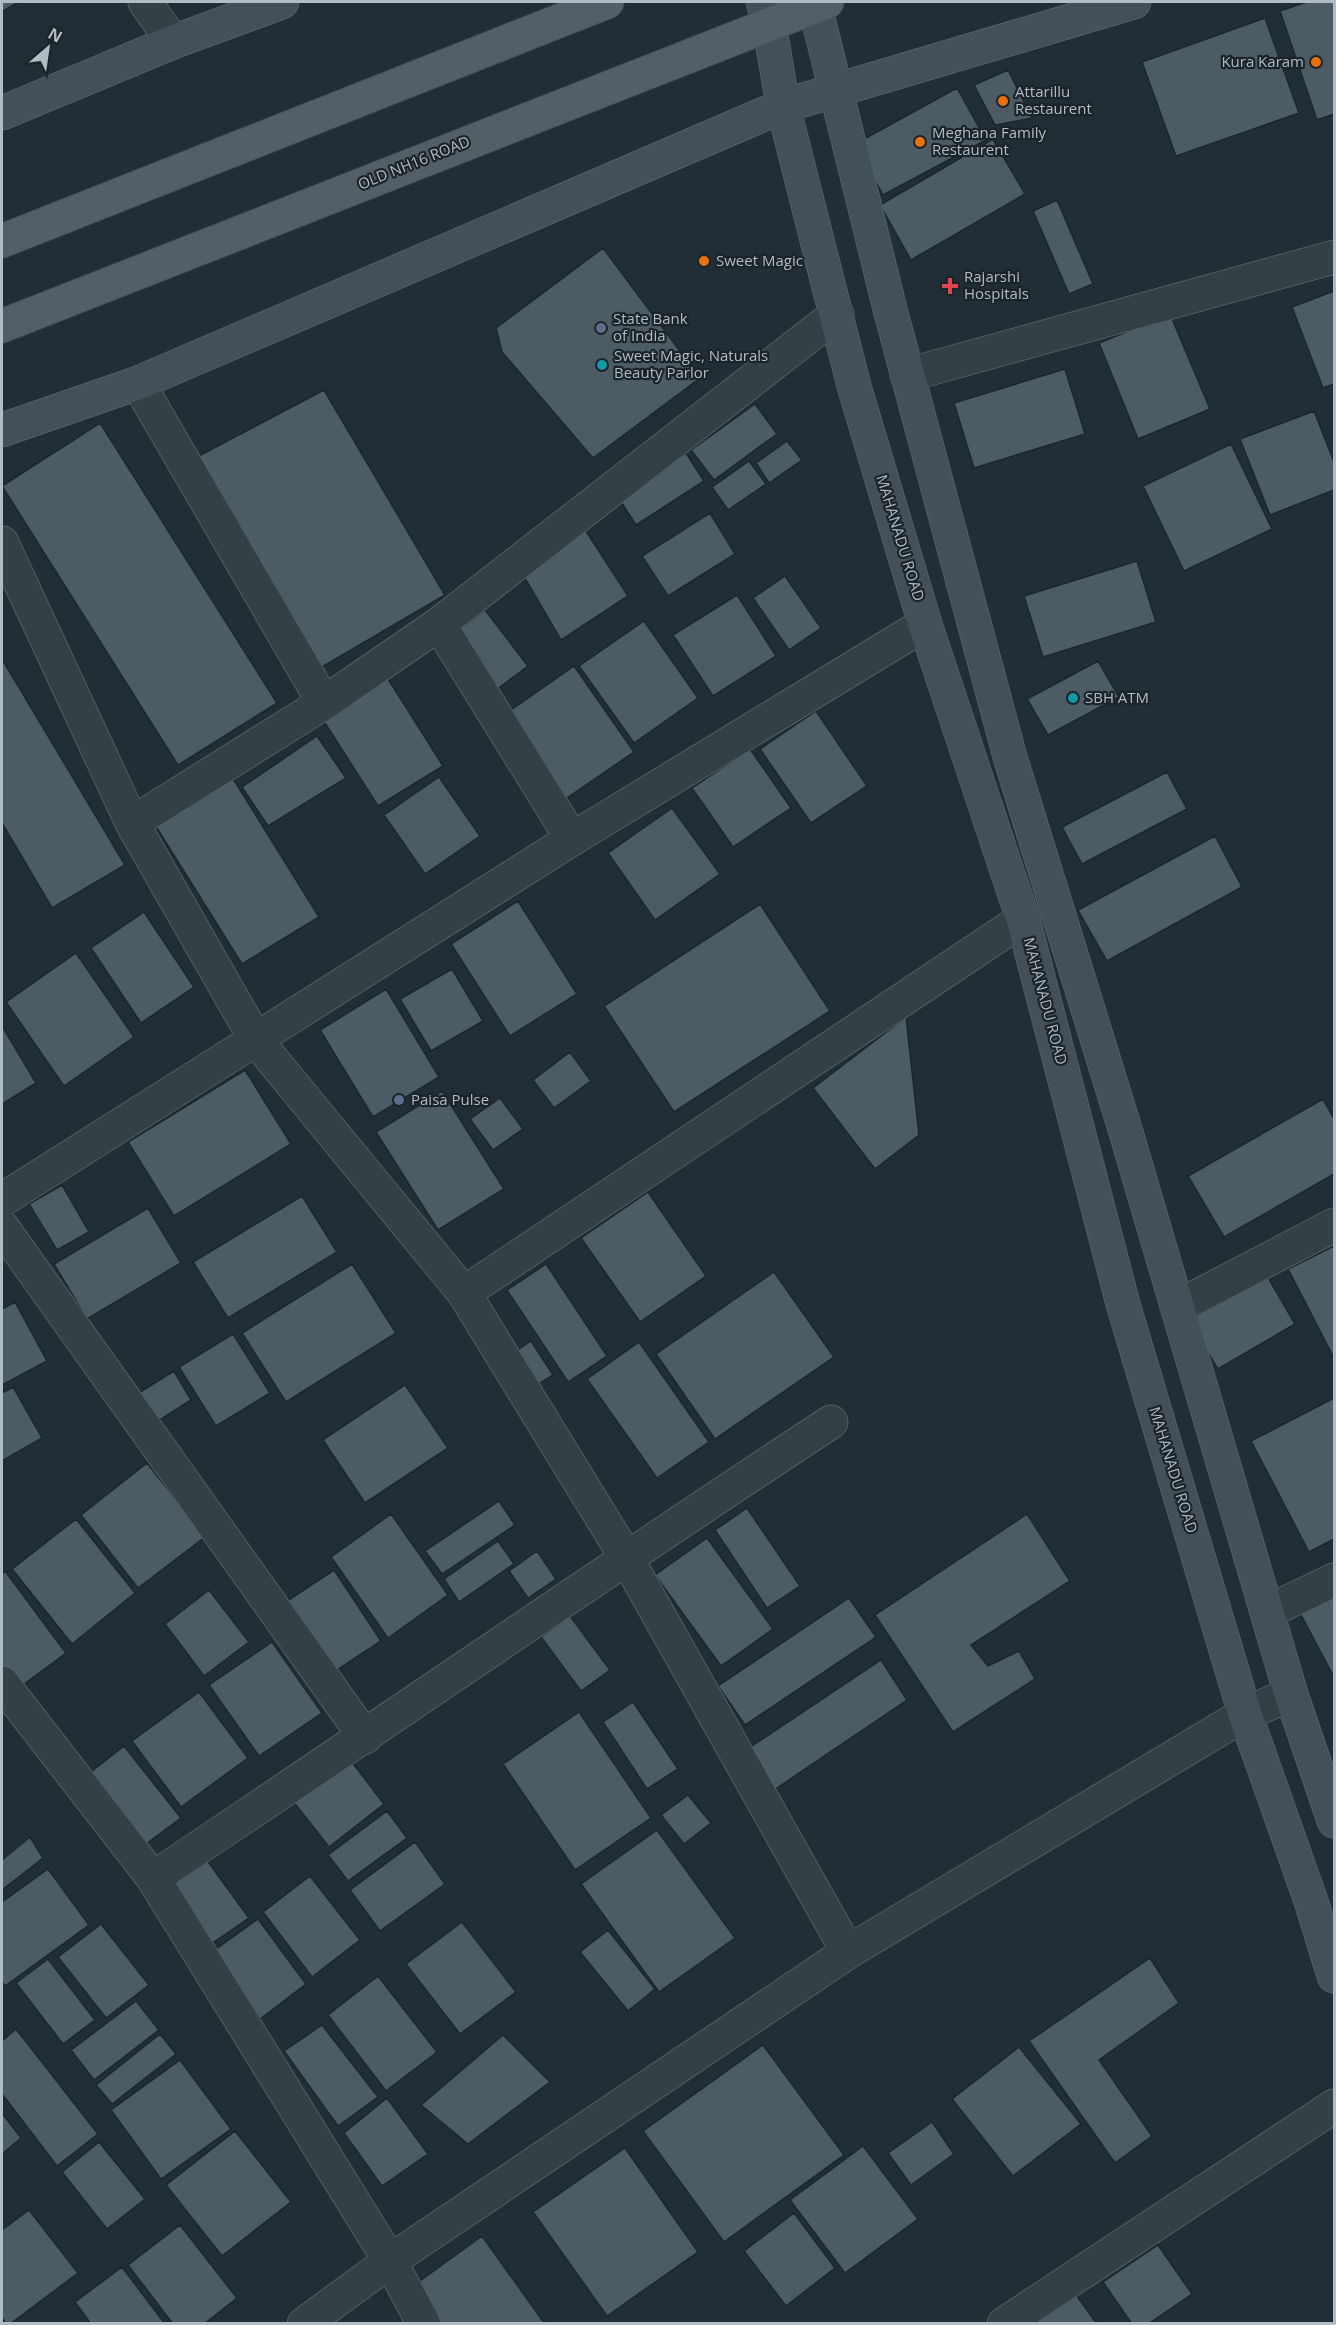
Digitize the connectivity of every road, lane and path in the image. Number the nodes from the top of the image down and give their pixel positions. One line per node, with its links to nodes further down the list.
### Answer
1 (145, 2): 7 (street)
2 (282, 2): 7 (street)
3 (608, 2): 11 (main road)
4 (1134, 2): 8 (street)
5 (819, 3): 6 (main road, OLD NH16 ROAD); 8 (street)
6 (766, 12): 9 (street, MAHANADU ROAD); 14 (main road, OLD NH16 ROAD)
7 (173, 42): 10 (street)
8 (835, 90): 9 (street); 15 (street)
9 (783, 106): 13 (street, MAHANADU ROAD); 16 (street)
10 (2, 113)
11 (2, 241)
12 (1335, 257): 15 (street)
13 (837, 314): 19 (street); 20 (street, MAHANADU ROAD)
14 (2, 326)
15 (908, 375): 30 (street)
16 (138, 383): 17 (street); 21 (street)
17 (2, 430)
18 (2, 543): 22 (street)
19 (439, 624): 21 (street); 23 (street)
20 (925, 624): 23 (street); 24 (street, MAHANADU ROAD)
21 (324, 703): 22 (street)
22 (132, 824): 25 (street)
23 (572, 839): 25 (street)
24 (1023, 919): 29 (street); 37 (street, MAHANADU ROAD)
25 (256, 1040): 26 (street); 29 (street)
26 (2, 1200)
27 (1335, 1225): 30 (street)
28 (2, 1227): 38 (street)
29 (464, 1293): 32 (street)
30 (1177, 1307): 34 (street)
31 (831, 1422): 32 (street)
32 (626, 1557): 38 (street); 43 (street)
33 (1335, 1580): 34 (street)
34 (1267, 1612): 36 (street)
35 (2, 1683): 42 (street)
36 (1291, 1694): 37 (street); 39 (street)
37 (1245, 1714): 40 (street, MAHANADU ROAD); 43 (street)
38 (364, 1737): 42 (street)
39 (1321, 1781): 40 (street); 41 (street)
40 (1276, 1803): 44 (street, MAHANADU ROAD)
41 (1335, 1821)
42 (153, 1878): 46 (street)
43 (848, 1952): 46 (street)
44 (1335, 1976)
45 (1335, 2106): 49 (street)
46 (390, 2261): 47 (street); 48 (street)
47 (304, 2324)
48 (424, 2324)
49 (1004, 2324)

